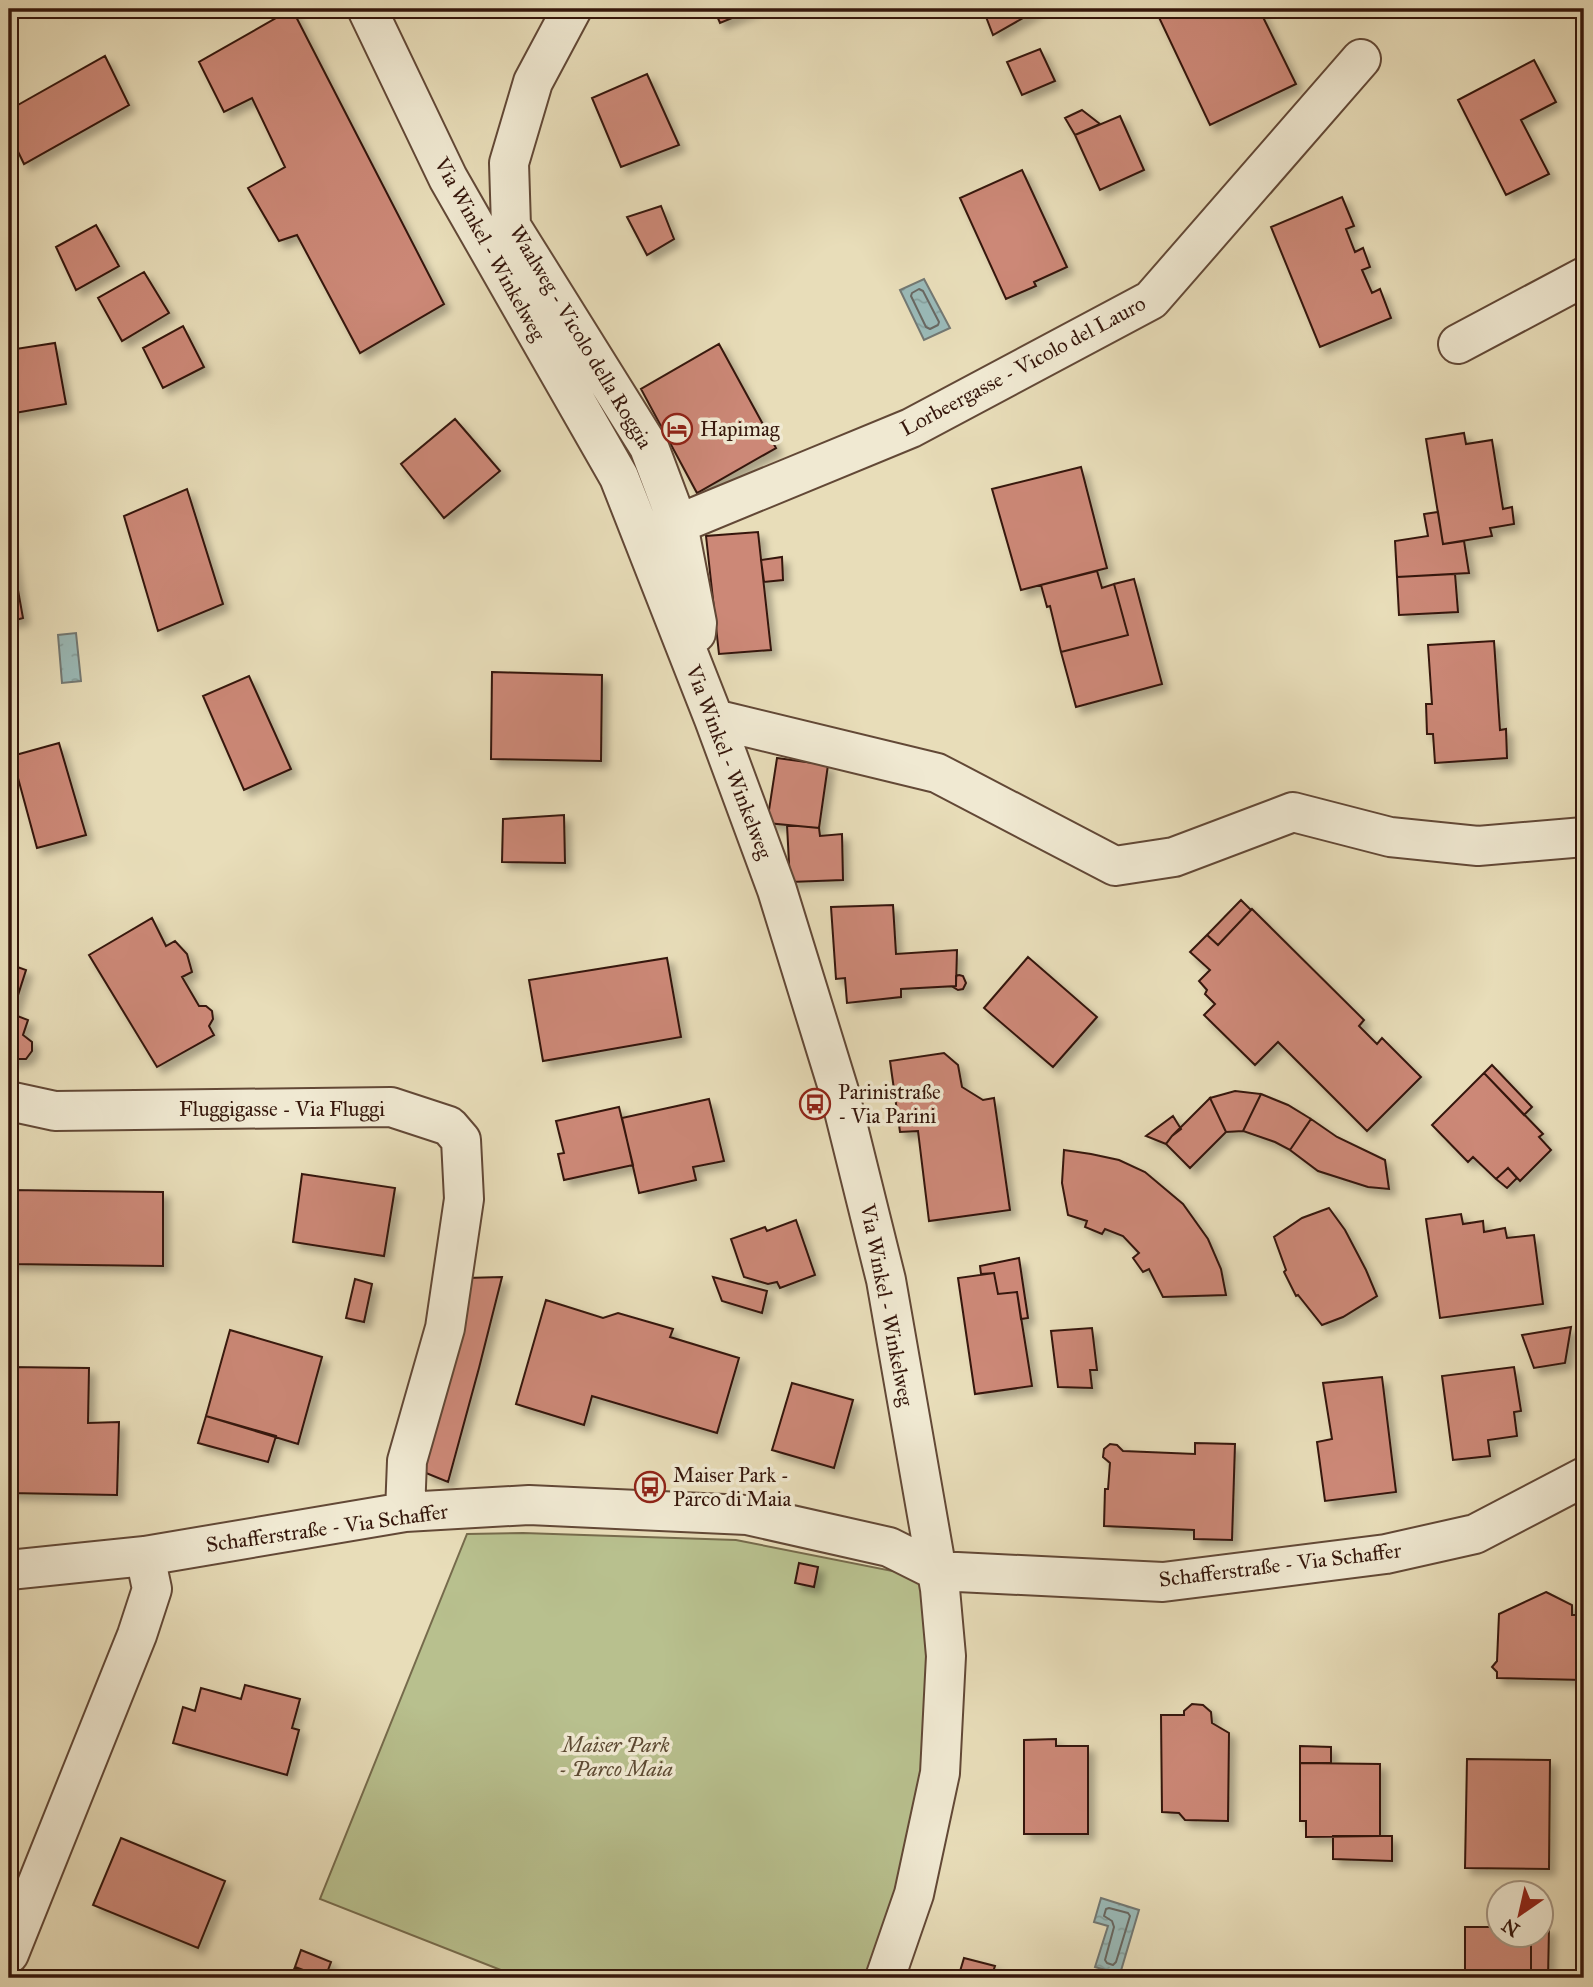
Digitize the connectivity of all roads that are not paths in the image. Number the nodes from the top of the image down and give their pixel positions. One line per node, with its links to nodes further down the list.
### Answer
1 (367, 9): 7 (street, Via Winkel - Winkelweg)
2 (572, 9): 6 (street, Waalweg - Vicolo della Roggia)
3 (1361, 59): 6 (street, Lorbeergasse - Vicolo del Lauro)
4 (1584, 277): 5 (street)
5 (1458, 344)
6 (678, 524): 7 (street, Waalweg - Vicolo della Roggia)
7 (695, 672): 8 (street, Via Winkel - Winkelweg)
8 (714, 719): 9 (street); 15 (street, Via Winkel - Winkelweg)
9 (1584, 837)
10 (9, 1101): 12 (street, Fluggigasse - Via Fluggi)
11 (1584, 1477): 15 (street, Schafferstraße - Via Schaffer)
12 (405, 1513): 13 (street, Schafferstraße - Via Schaffer); 15 (street, Schafferstraße - Via Schaffer)
13 (145, 1556): 14 (street, Schafferstraße - Via Schaffer); 16 (street)
14 (9, 1570)
15 (937, 1571): 17 (street, Via Winkel - Winkelweg)
16 (9, 1954)
17 (885, 1978)

